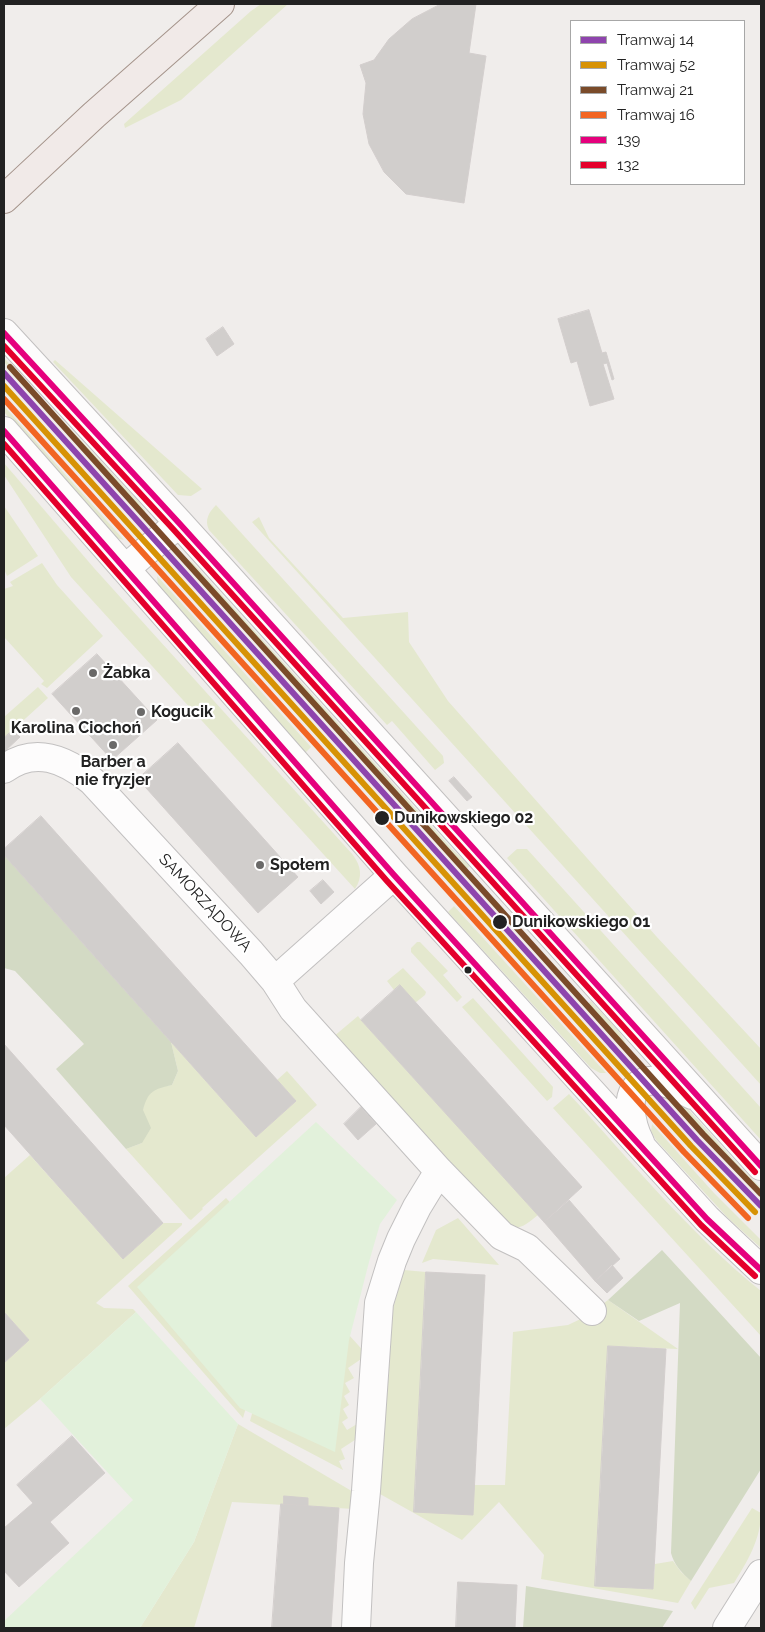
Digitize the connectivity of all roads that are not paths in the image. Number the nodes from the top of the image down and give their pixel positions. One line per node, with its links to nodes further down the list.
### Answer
1 (220, 4): 2 (main road)
2 (4, 199)
3 (4, 333): 5 (street)
4 (4, 431): 6 (street)
5 (179, 523): 6 (street); 10 (street)
6 (125, 569): 8 (street)
7 (4, 769): 9 (street, SAMORZĄDOWA)
8 (394, 875): 9 (street); 11 (street)
9 (275, 981): 13 (street, SAMORZĄDOWA)
10 (703, 1103): 11 (street); 12 (street)
11 (646, 1152): 14 (street)
12 (761, 1166)
13 (439, 1171): 15 (street, SAMORZĄDOWA); 17 (street)
14 (761, 1270)
15 (592, 1311)
16 (761, 1574): 18 (street)
17 (356, 1628)
18 (727, 1628)

